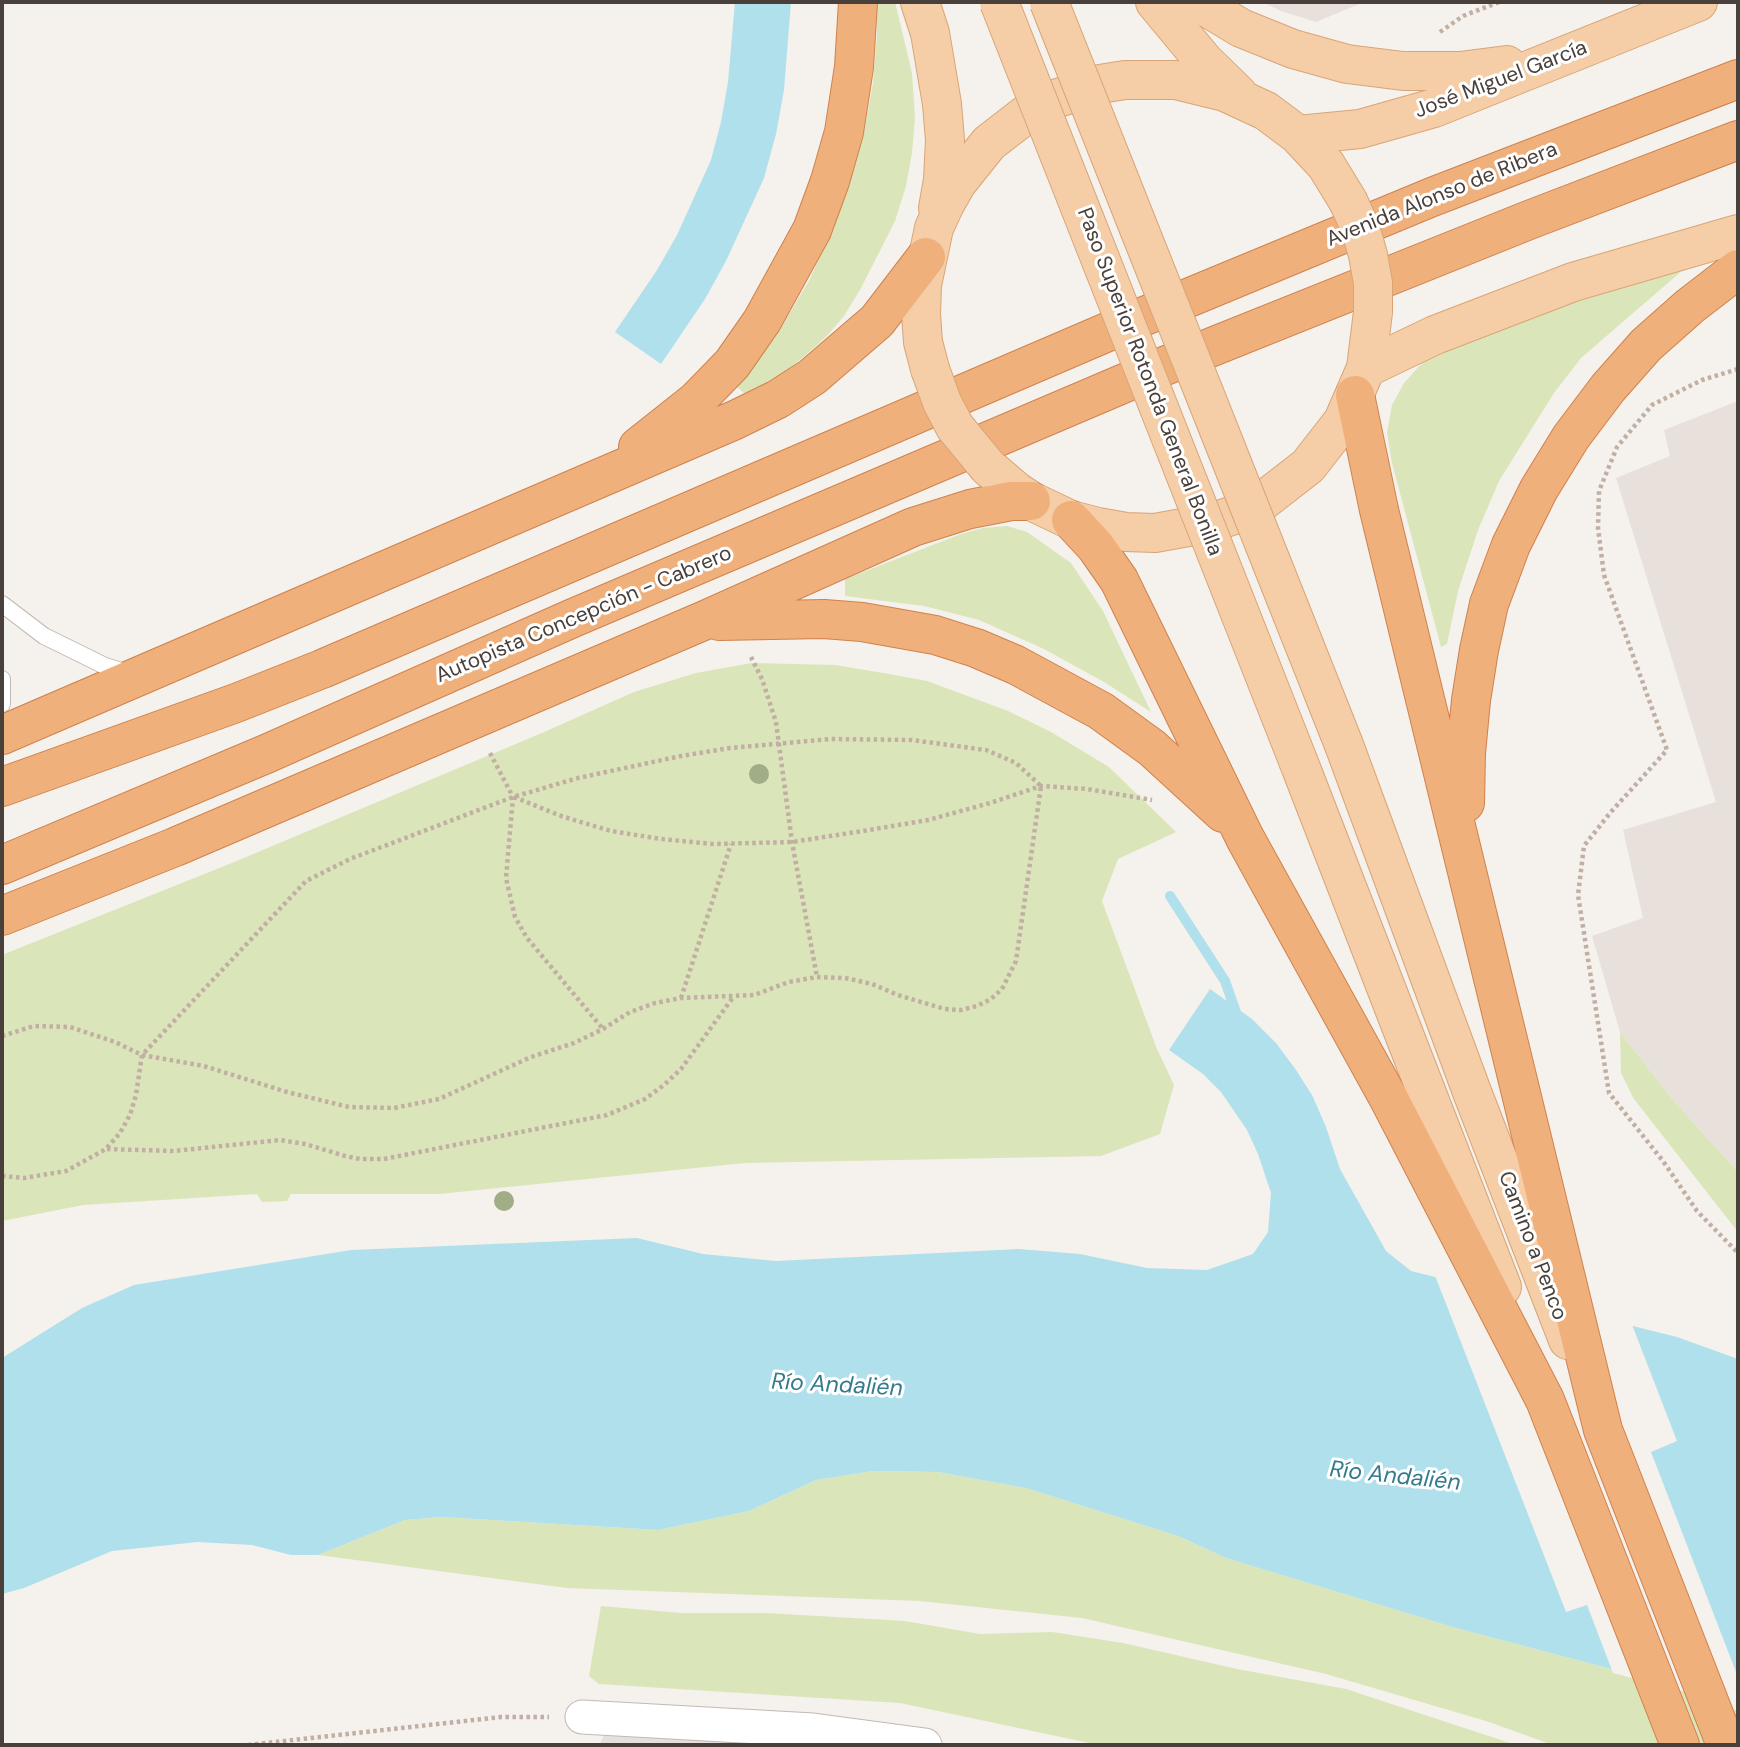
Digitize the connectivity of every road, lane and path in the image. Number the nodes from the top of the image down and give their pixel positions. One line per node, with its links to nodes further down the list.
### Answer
1 (858, 2): 20 (highway)
2 (920, 2): 16 (main road)
3 (999, 2): 32 (main road, Paso Superior Rotonda General Bonilla, bridge)
4 (1049, 2): 53 (main road, Camino a Penco, bridge)
5 (1155, 2): 12 (main road)
6 (1198, 2): 10 (main road)
7 (1499, 2): 9 (path)
8 (1698, 2): 10 (main road, José Miguel García)
9 (1430, 39)
10 (1577, 51): 13 (main road, José Miguel García)
11 (1738, 79): 34 (highway, Avenida Alonso de Ribera)
12 (1248, 102): 13 (main road); 16 (main road)
13 (1297, 135): 19 (main road, bridge)
14 (1738, 140): 40 (highway, Autopista Concepción - Cabrero)
15 (1738, 234): 19 (main road)
16 (930, 242): 20 (highway); 21 (main road, bridge)
17 (1738, 269): 41 (highway)
18 (1738, 369): 51 (path)
19 (1360, 382): 22 (main road); 41 (highway)
20 (569, 492): 26 (highway)
21 (1031, 501): 22 (main road); 24 (highway)
22 (1071, 520): 37 (highway)
23 (2, 604): 26 (lane)
24 (703, 621): 37 (highway); 42 (highway)
25 (751, 657): 30 (path)
26 (137, 676): 29 (highway)
27 (2, 679): 28 (lane)
28 (2, 704)
29 (2, 735)
30 (778, 743): 33 (path); 35 (path); 38 (path)
31 (488, 748): 35 (path)
32 (1299, 763): 52 (main road, Camino a Penco)
33 (1041, 786): 36 (path); 38 (path); 43 (path)
34 (2, 787)
35 (513, 797): 39 (path); 46 (path); 48 (path)
36 (1154, 801)
37 (1245, 838): 52 (highway)
38 (792, 842): 39 (path); 43 (path)
39 (731, 844): 45 (path)
40 (2, 865)
41 (1468, 868): 53 (highway)
42 (2, 916)
43 (817, 977): 44 (path)
44 (734, 996): 45 (path); 49 (path)
45 (681, 998): 46 (path)
46 (603, 1029): 48 (path)
47 (2, 1036): 48 (path)
48 (142, 1055): 49 (path)
49 (106, 1149): 50 (path)
50 (2, 1176)
51 (1738, 1253)
52 (1545, 1400): 57 (highway, Camino a Penco)
53 (1603, 1430): 58 (highway, Camino a Penco)
54 (582, 1717): 55 (path); 56 (street)
55 (248, 1745)
56 (925, 1745)
57 (1680, 1745)
58 (1726, 1745)

